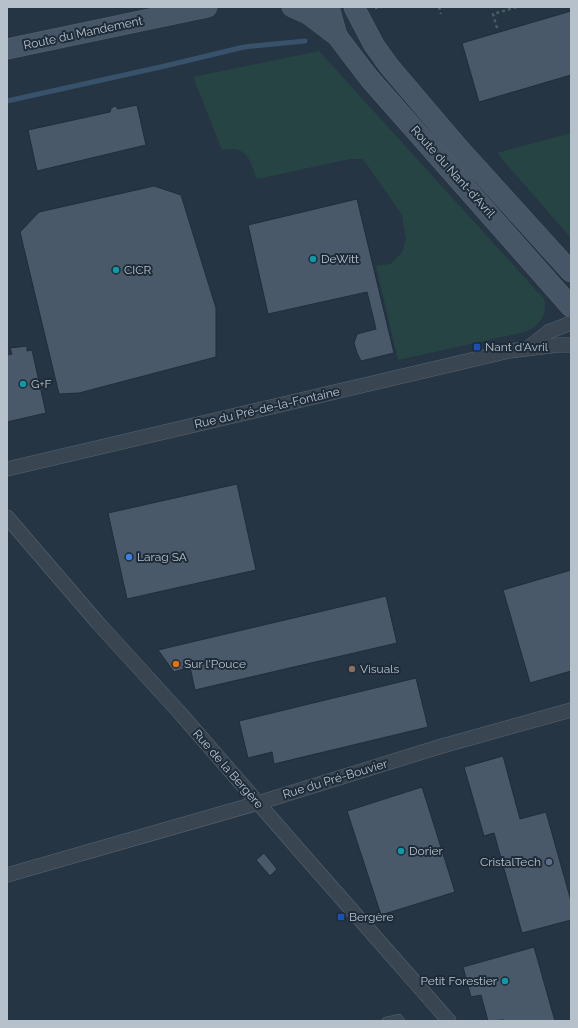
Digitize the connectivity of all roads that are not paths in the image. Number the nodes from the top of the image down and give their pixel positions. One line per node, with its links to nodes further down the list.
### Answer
1 (207, 7): 6 (main road, Route du Mandement)
2 (292, 7): 5 (main road, Route du Nant-d'Avril)
3 (329, 7): 5 (main road, Route du Nant-d'Avril)
4 (360, 11): 7 (main road, Route du Nant-d'Avril)
5 (337, 36): 8 (main road, Route du Nant-d'Avril)
6 (7, 49)
7 (571, 272)
8 (571, 307)
9 (571, 323): 11 (street, Rue du Pré-de-la-Fontaine)
10 (571, 345): 11 (street, Rue du Pré-de-la-Fontaine)
11 (527, 348): 12 (street, Rue du Pré-de-la-Fontaine)
12 (7, 469)
13 (7, 517): 15 (street, Rue de la Bergère)
14 (571, 710): 15 (street, Rue du Pré-Bouvier)
15 (258, 803): 16 (street, Rue du Pré-Bouvier); 19 (street, Rue de la Bergère)
16 (7, 876)
17 (386, 1021): 18 (lane)
18 (401, 1021)
19 (449, 1021)

